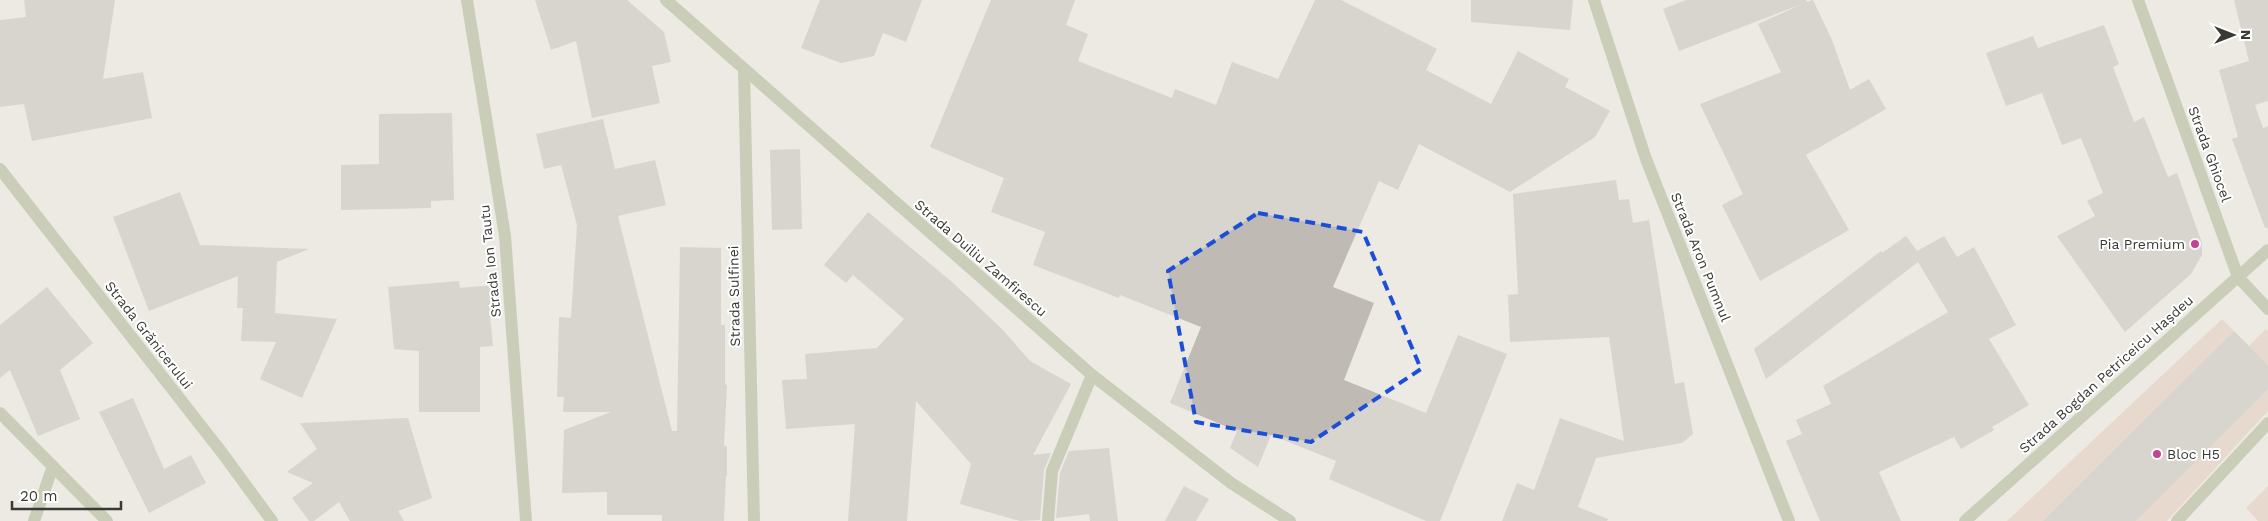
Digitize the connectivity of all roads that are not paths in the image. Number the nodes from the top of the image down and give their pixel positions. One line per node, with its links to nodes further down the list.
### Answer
1 (467, 0): 17 (street, Strada Ion Tautu)
2 (666, 0): 5 (street, Strada Duiliu Zamfirescu)
3 (1594, 0): 21 (street, Strada Aron Pumnul)
4 (2138, 0): 8 (street, Strada Ghiocel)
5 (744, 69): 10 (street, Strada Duiliu Zamfirescu); 18 (street, Strada Sulfinei)
6 (0, 169): 16 (street, Strada Grănicerului)
7 (2268, 250): 8 (street, Strada Bogdan Petriceicu Hașdeu)
8 (2238, 277): 9 (street, Strada Ghiocel); 22 (street, Strada Bogdan Petriceicu Hașdeu)
9 (2268, 310)
10 (1092, 375): 19 (street); 20 (street, Strada Duiliu Zamfirescu)
11 (0, 413): 13 (street)
12 (2268, 422): 23 (street)
13 (53, 466): 14 (street); 15 (street)
14 (34, 521)
15 (108, 521)
16 (272, 521)
17 (526, 521)
18 (754, 521)
19 (1048, 521)
20 (1290, 521)
21 (1789, 521)
22 (1965, 521)
23 (2177, 521)

